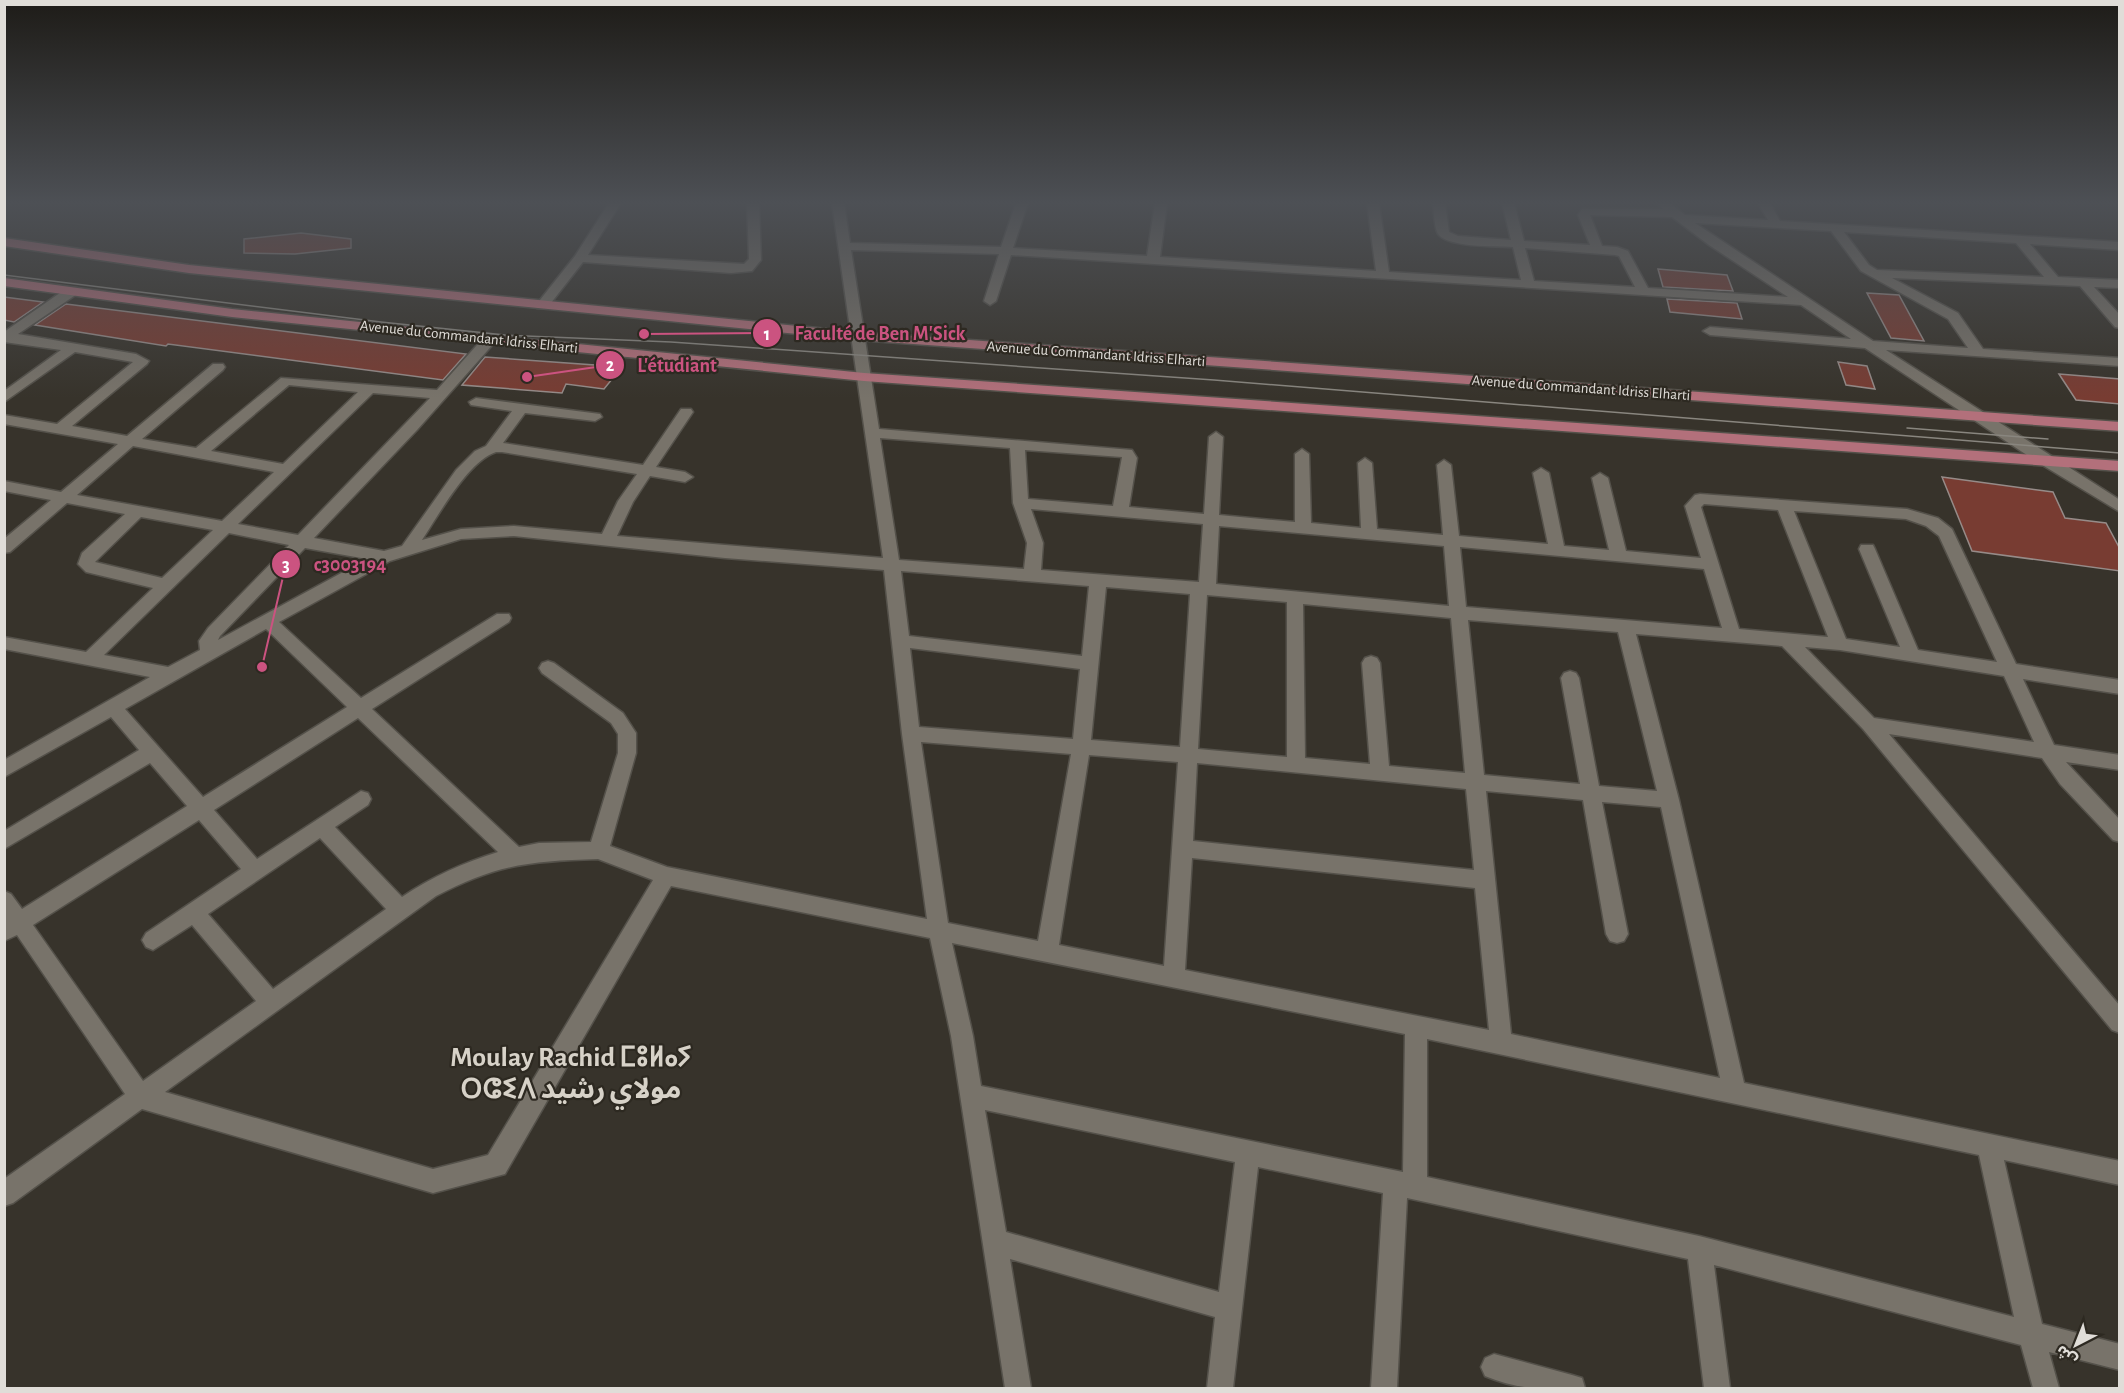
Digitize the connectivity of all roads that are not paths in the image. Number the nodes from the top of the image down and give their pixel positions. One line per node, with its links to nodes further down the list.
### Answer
1 (182, 268): 25 (main road, Avenue du Commandant Idriss Elharti)
2 (572, 268): 25 (street)
3 (717, 268): 4 (street)
4 (748, 268)
5 (847, 268): 29 (street)
6 (1000, 268): 23 (street)
7 (1285, 268): 15 (street)
8 (1382, 268): 15 (street)
9 (1524, 268): 19 (street)
10 (1631, 268): 22 (street)
11 (1755, 268): 24 (street)
12 (1867, 268): 14 (street)
13 (2043, 268): 16 (street)
14 (1871, 273): 16 (street); 33 (street)
15 (1383, 274): 19 (street)
16 (2054, 281): 18 (street)
17 (4, 282): 21 (main road, Avenue du Commandant Idriss Elharti)
18 (2083, 282): 20 (street); 26 (street)
19 (1528, 283): 22 (street)
20 (2120, 284)
21 (72, 291): 28 (street); 30 (main road, Avenue du Commandant Idriss Elharti)
22 (1642, 291): 24 (street)
23 (990, 301)
24 (1807, 302): 31 (street)
25 (542, 305): 29 (main road, Avenue du Commandant Idriss Elharti)
26 (2120, 324)
27 (1710, 331): 31 (street)
28 (5, 336): 32 (street)
29 (858, 336): 36 (street); 44 (main road, Avenue du Commandant Idriss Elharti)
30 (490, 339): 36 (main road, Avenue du Commandant Idriss Elharti); 38 (street)
31 (1872, 345): 33 (street); 44 (street)
32 (73, 347): 39 (street); 47 (street)
33 (1979, 353): 34 (street)
34 (2120, 362)
35 (218, 367): 50 (street)
36 (864, 377): 48 (street); 55 (main road, Avenue du Commandant Idriss Elharti)
37 (369, 389): 38 (street); 53 (street); 59 (street)
38 (440, 395): 76 (street)
39 (4, 398)
40 (476, 402): 41 (street)
41 (521, 408): 43 (street); 52 (street)
42 (686, 412): 60 (street)
43 (595, 417)
44 (1980, 417): 46 (main road, Avenue du Commandant Idriss Elharti); 55 (street)
45 (4, 418): 47 (street)
46 (2120, 427)
47 (60, 428): 50 (street)
48 (873, 433): 51 (street); 85 (street)
49 (1216, 437): 71 (street)
50 (133, 440): 53 (street); 65 (street)
51 (1017, 444): 66 (street); 70 (street)
52 (491, 449): 60 (street); 79 (street)
53 (200, 453): 59 (street)
54 (1302, 454): 73 (street)
55 (2044, 460): 58 (main road, Avenue du Commandant Idriss Elharti); 68 (street)
56 (1365, 463): 74 (street)
57 (1443, 465): 77 (street)
58 (2120, 466)
59 (286, 469): 72 (street)
60 (647, 470): 62 (street); 75 (street)
61 (1541, 473): 81 (street)
62 (685, 477)
63 (1600, 478): 82 (street)
64 (4, 486): 65 (street)
65 (66, 498): 69 (street); 78 (street)
66 (1021, 503): 70 (street); 86 (street)
67 (1784, 505): 84 (street); 99 (street); 106 (street)
68 (2120, 507)
69 (138, 511): 72 (street); 88 (street)
70 (1120, 512): 71 (street)
71 (1210, 520): 73 (street); 89 (street)
72 (225, 527): 76 (street); 88 (street)
73 (1303, 528): 74 (street)
74 (1370, 534): 77 (street)
75 (606, 540): 79 (street); 85 (street)
76 (303, 541): 83 (street); 100 (street)
77 (1452, 541): 81 (street); 91 (street)
78 (4, 548)
79 (408, 549): 83 (street)
80 (1867, 549): 101 (street)
81 (1557, 550): 82 (street)
82 (1619, 556): 84 (street)
83 (384, 557): 93 (street)
84 (1710, 564): 95 (street)
85 (892, 565): 86 (street); 96 (street)
86 (1032, 576): 87 (street)
87 (1098, 581): 89 (street); 104 (street)
88 (166, 585): 102 (street)
89 (1203, 589): 90 (street); 117 (street)
90 (1295, 597): 91 (street); 119 (street)
91 (1460, 613): 94 (street); 122 (street)
92 (503, 618): 111 (street)
93 (268, 621): 100 (street); 111 (street)
94 (1626, 628): 95 (street); 125 (street)
95 (1733, 637): 97 (street)
96 (901, 641): 104 (street); 113 (street)
97 (1788, 641): 99 (street); 112 (street)
98 (4, 643): 102 (street)
99 (1840, 644): 101 (street)
100 (209, 653): 107 (street)
101 (1912, 655): 106 (street)
102 (89, 659): 107 (street)
103 (1371, 663): 121 (street)
104 (1090, 664): 114 (street)
105 (548, 668): 131 (street)
106 (2010, 669): 109 (street); 116 (street)
107 (170, 674): 110 (street)
108 (1570, 678): 123 (street)
109 (2120, 687)
110 (113, 707): 115 (street); 120 (street)
111 (359, 709): 126 (street); 132 (street)
112 (1869, 724): 116 (street); 146 (street)
113 (911, 735): 114 (street); 140 (street)
114 (1081, 747): 117 (street); 143 (street)
115 (152, 752): 126 (street); 129 (street)
116 (2048, 752): 118 (street); 128 (street)
117 (1187, 754): 119 (street); 130 (street)
118 (2120, 763)
119 (1296, 765): 121 (street)
120 (4, 770)
121 (1380, 772): 122 (street)
122 (1476, 781): 123 (street); 135 (street)
123 (1590, 792): 125 (street); 141 (street)
124 (361, 800): 127 (street)
125 (1669, 800): 149 (street)
126 (201, 809): 133 (street); 139 (street)
127 (322, 826): 133 (street); 137 (street)
128 (2120, 834)
129 (4, 841)
130 (1181, 848): 135 (street); 144 (street)
131 (599, 850): 132 (street); 134 (street)
132 (515, 856): 137 (street)
133 (256, 872): 138 (street)
134 (666, 876): 140 (street); 151 (street)
135 (1486, 880): 148 (street)
136 (4, 900): 139 (street)
137 (401, 910): 145 (street)
138 (194, 913): 142 (street); 145 (street)
139 (12, 927): 151 (street)
140 (939, 931): 143 (street); 150 (street)
141 (1617, 934)
142 (153, 940)
143 (1047, 952): 144 (street)
144 (1174, 979): 147 (street)
145 (271, 1003): 151 (street)
146 (2120, 1023)
147 (1416, 1026): 148 (street); 155 (street)
148 (1501, 1043): 149 (street)
149 (1734, 1091): 152 (street)
150 (970, 1095): 153 (street); 157 (street)
151 (141, 1097): 156 (street)
152 (1989, 1147): 154 (street); 160 (street)
153 (1248, 1153): 155 (street); 159 (street)
154 (2120, 1173)
155 (1405, 1185): 158 (street); 166 (street)
156 (4, 1194)
157 (995, 1242): 159 (street); 164 (street)
158 (1699, 1249): 160 (street); 167 (street)
159 (1230, 1308): 165 (street)
160 (2031, 1334): 161 (street); 168 (street)
161 (2120, 1357)
162 (1494, 1367): 163 (street)
163 (1560, 1387)
164 (1018, 1389)
165 (1220, 1389)
166 (1384, 1389)
167 (1718, 1389)
168 (2046, 1389)

